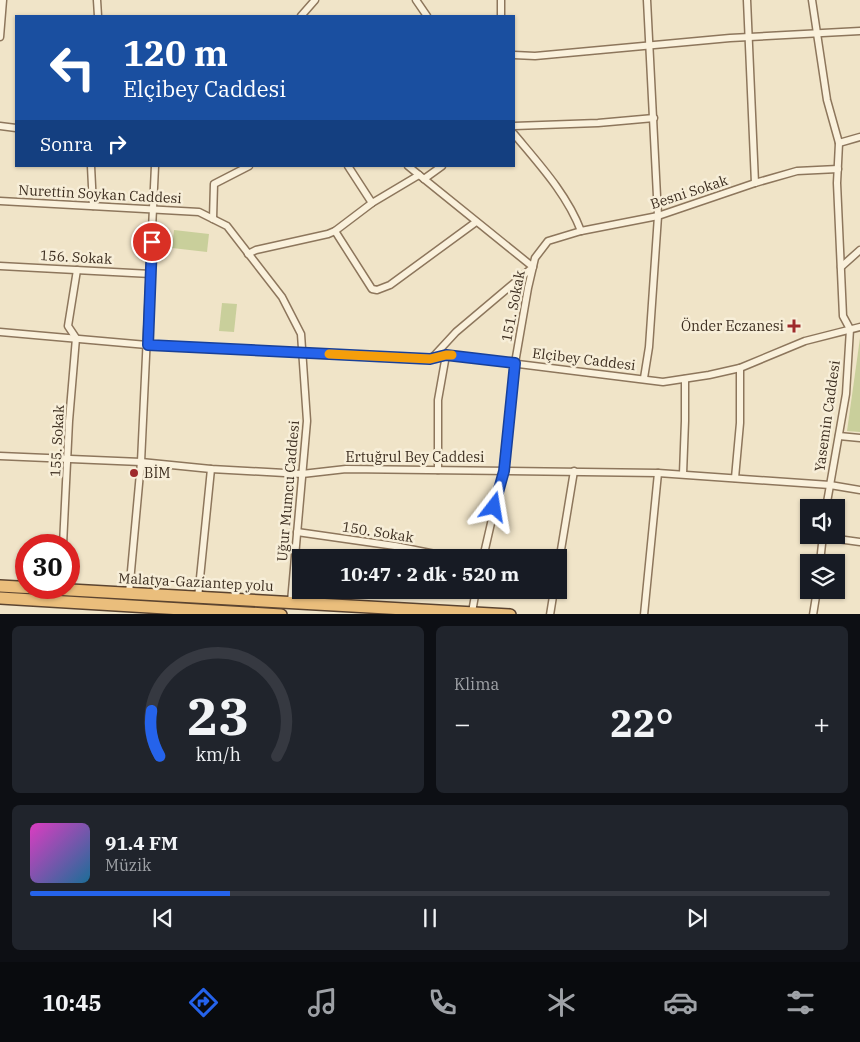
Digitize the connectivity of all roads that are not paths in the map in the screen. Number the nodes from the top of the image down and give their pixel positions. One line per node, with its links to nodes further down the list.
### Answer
1 (3, 0): 15 (street)
2 (97, 0): 9 (street)
3 (315, 0): 10 (street)
4 (416, 0): 11 (street)
5 (501, 0): 12 (street)
6 (647, 0): 17 (street)
7 (747, 0): 16 (street)
8 (812, 0): 14 (street)
9 (98, 15)
10 (302, 15)
11 (426, 15)
12 (501, 15)
13 (860, 31): 14 (street)
14 (817, 34): 16 (street); 25 (street)
15 (0, 37)
16 (749, 38): 17 (street); 34 (street)
17 (649, 45): 18 (street); 19 (street)
18 (515, 55)
19 (654, 118): 21 (street); 40 (street)
20 (0, 126): 22 (street)
21 (515, 126)
22 (15, 128)
23 (515, 135): 44 (street)
24 (860, 137): 25 (street)
25 (839, 143): 32 (street)
26 (91, 167): 37 (street)
27 (155, 167): 38 (street)
28 (247, 167): 41 (street)
29 (349, 167): 36 (street)
30 (409, 167): 33 (street)
31 (440, 167): 33 (street)
32 (838, 169): 34 (street, Besni Sokak); 50 (street)
33 (421, 177): 36 (street); 42 (street)
34 (755, 183): 40 (street, Besni Sokak)
35 (0, 201): 37 (street, Nurettin Soykan Caddesi)
36 (372, 204): 43 (street)
37 (93, 206): 38 (street, Nurettin Soykan Caddesi)
38 (154, 210): 39 (street, Nurettin Soykan Caddesi); 52 (street)
39 (199, 212): 41 (street, Uğur Mumcu Caddesi)
40 (658, 216): 44 (street, Besni Sokak); 63 (street)
41 (213, 219): 47 (street, Uğur Mumcu Caddesi)
42 (476, 222): 43 (street); 49 (street)
43 (335, 231): 47 (street)
44 (581, 231): 45 (street, Besni Sokak)
45 (548, 241): 49 (street, 151. Sokak)
46 (860, 250): 50 (street)
47 (248, 254): 58 (street, Uğur Mumcu Caddesi)
48 (0, 266): 51 (street, 156. Sokak)
49 (533, 267): 60 (street); 61 (street, 151. Sokak)
50 (841, 267): 54 (street)
51 (77, 270): 52 (street, 156. Sokak); 56 (street, 155. Sokak)
52 (151, 274): 57 (street)
53 (860, 327): 54 (street, Elçibey Caddesi)
54 (850, 329): 62 (street, Elçibey Caddesi); 65 (street, Yasemin Caddesi)
55 (0, 332): 56 (street, Elçibey Caddesi)
56 (76, 338): 57 (street, Elçibey Caddesi); 68 (street, 155. Sokak)
57 (148, 345): 58 (street, Elçibey Caddesi); 69 (street)
58 (302, 352): 60 (street, Elçibey Caddesi); 75 (street, Uğur Mumcu Caddesi)
59 (446, 355): 60 (street, Elçibey Caddesi); 61 (street, Elçibey Caddesi); 71 (street)
60 (430, 359)
61 (515, 363): 63 (street, Elçibey Caddesi); 72 (street, 151. Sokak)
62 (740, 368): 64 (street, Elçibey Caddesi); 77 (street)
63 (644, 378): 64 (street, Elçibey Caddesi)
64 (685, 379): 76 (street)
65 (839, 436): 66 (street); 78 (street, Yasemin Caddesi)
66 (860, 438)
67 (0, 456): 68 (street, Ertuğrul Bey Caddesi)
68 (68, 459): 69 (street, Ertuğrul Bey Caddesi); 82 (street, 155. Sokak)
69 (141, 462): 70 (street, Ertuğrul Bey Caddesi); 91 (street)
70 (211, 468): 75 (street, Ertuğrul Bey Caddesi); 93 (street)
71 (438, 470): 72 (street, Ertuğrul Bey Caddesi); 75 (street, Ertuğrul Bey Caddesi)
72 (504, 471): 73 (street, Ertuğrul Bey Caddesi); 86 (street, 151. Sokak)
73 (574, 471): 74 (street, Ertuğrul Bey Caddesi); 87 (street)
74 (658, 472): 76 (street, Ertuğrul Bey Caddesi); 102 (street)
75 (302, 474): 81 (street, Uğur Mumcu Caddesi)
76 (683, 474): 77 (street, Ertuğrul Bey Caddesi)
77 (735, 478): 78 (street, Ertuğrul Bey Caddesi)
78 (830, 485): 79 (street, Ertuğrul Bey Caddesi); 80 (street, Yasemin Caddesi)
79 (860, 490)
80 (828, 499)
81 (297, 532): 85 (street, 150. Sokak); 97 (street, Uğur Mumcu Caddesi)
82 (65, 534)
83 (845, 540): 84 (street)
84 (860, 542)
85 (410, 549)
86 (485, 549)
87 (561, 549)
88 (0, 586): 89 (highway, Malatya-Gaziantep yolu)
89 (15, 587)
90 (80, 590): 91 (highway, Malatya-Gaziantep yolu)
91 (129, 593): 93 (highway, Malatya-Gaziantep yolu)
92 (0, 598): 99 (highway, Malatya-Gaziantep yolu)
93 (198, 598): 97 (highway, Malatya-Gaziantep yolu)
94 (474, 599): 98 (street)
95 (552, 599): 101 (street)
96 (816, 599): 103 (street)
97 (291, 602): 98 (highway, Malatya-Gaziantep yolu)
98 (472, 612): 100 (highway, Malatya-Gaziantep yolu)
99 (281, 614)
100 (510, 614)
101 (550, 614)
102 (644, 614)
103 (813, 614)

